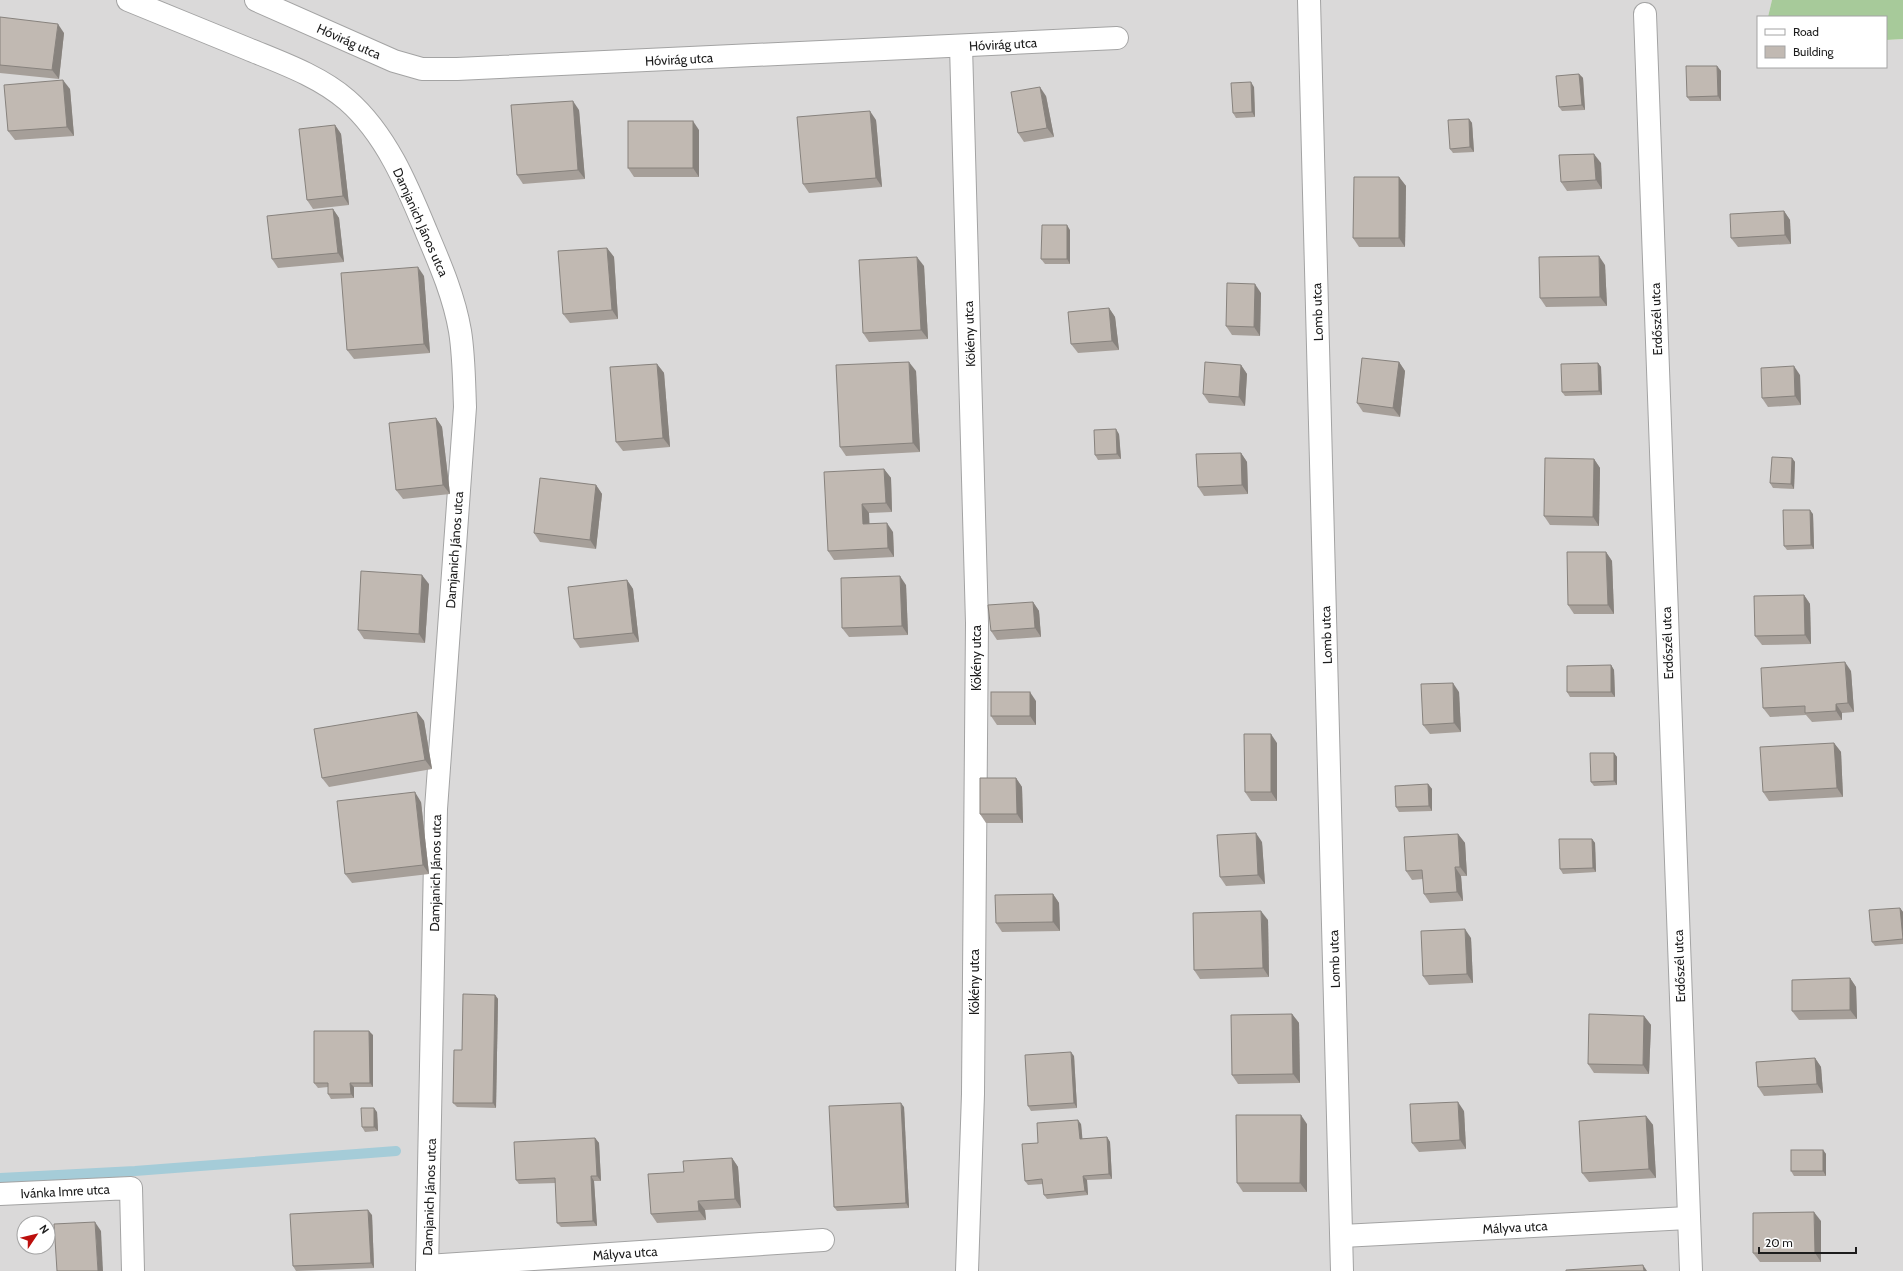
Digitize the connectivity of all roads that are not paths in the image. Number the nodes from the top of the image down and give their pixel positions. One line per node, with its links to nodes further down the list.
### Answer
1 (128, 0): 4 (street, Damjanich János utca)
2 (256, 0): 7 (street, Hóvirág utca)
3 (1309, 0): 10 (street, Lomb utca)
4 (160, 5): 12 (street, Damjanich János utca)
5 (1645, 14): 9 (street, Erdőszél utca)
6 (1117, 38): 7 (street, Hóvirág utca)
7 (961, 46): 14 (street, Kökény utca)
8 (0, 1194): 13 (street, Ivánka Imre utca)
9 (1688, 1218): 10 (street, Mályva utca); 16 (street, Erdőszél utca)
10 (1342, 1236): 15 (street, Lomb utca)
11 (823, 1240): 12 (street, Mályva utca)
12 (427, 1269)
13 (133, 1271)
14 (967, 1271)
15 (1342, 1271)
16 (1691, 1271)

